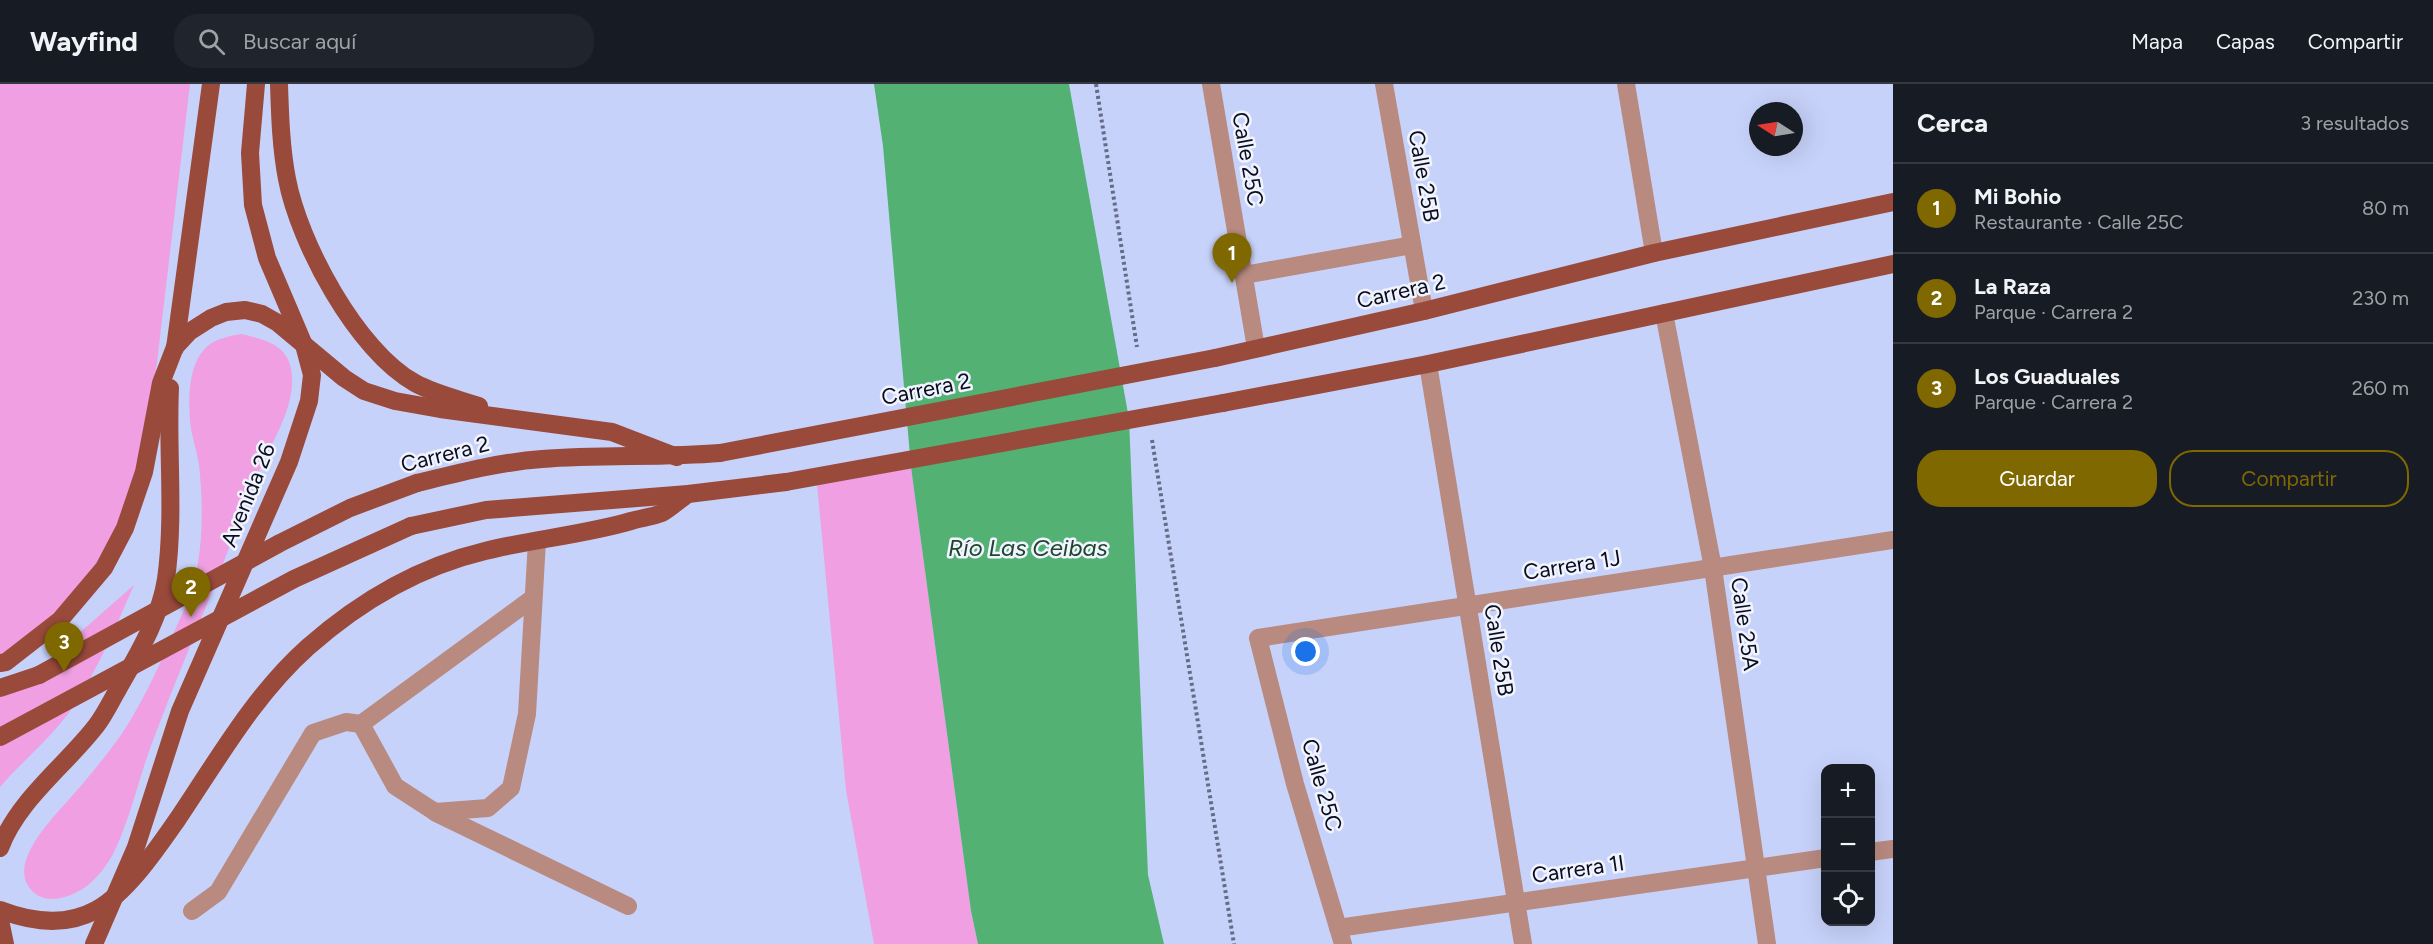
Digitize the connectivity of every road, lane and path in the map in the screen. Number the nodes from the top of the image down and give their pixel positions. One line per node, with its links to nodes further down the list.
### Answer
1 (211, 84): 16 (main road)
2 (256, 84): 15 (main road, Avenida 26)
3 (279, 84): 20 (main road)
4 (1096, 84): 18 (path)
5 (1211, 84): 12 (street, Calle 25C)
6 (1384, 84): 9 (street, Calle 25B)
7 (1626, 84): 10 (street)
8 (1893, 202): 10 (main road, Carrera 2)
9 (1412, 245): 12 (street); 13 (street, Calle 25B)
10 (1654, 253): 13 (main road, Carrera 2)
11 (1893, 264): 14 (main road)
12 (1244, 275): 17 (street, Calle 25C)
13 (1424, 311): 17 (main road, Carrera 2)
14 (1664, 313): 19 (main road); 26 (street, Calle 25A)
15 (303, 345): 16 (main road); 20 (main road); 40 (main road, Avenida 26)
16 (175, 347): 30 (main road); 35 (main road)
17 (1256, 348): 22 (main road, Carrera 2, bridge)
18 (1138, 353)
19 (1428, 364): 23 (main road, bridge); 28 (street, Calle 25B)
20 (530, 422): 22 (main road)
21 (1151, 435): 49 (path)
22 (677, 456): 31 (main road, Carrera 2, bridge)
23 (687, 494): 25 (main road); 33 (main road, bridge)
24 (1893, 540): 26 (street, Carrera 1J)
25 (537, 541): 27 (street); 40 (main road)
26 (1713, 568): 28 (street, Carrera 1J); 39 (street, Calle 25A)
27 (533, 598): 32 (street); 34 (street)
28 (1468, 605): 29 (street, Carrera 1J); 41 (street, Calle 25B)
29 (1258, 638): 46 (street, Calle 25C)
30 (0, 663)
31 (0, 688)
32 (361, 724): 34 (street); 44 (street)
33 (0, 738)
34 (435, 812): 42 (street)
35 (0, 848)
36 (1893, 849): 37 (street)
37 (1875, 851)
38 (1821, 859): 39 (street, Carrera 1I)
39 (1757, 868): 41 (street, Carrera 1I); 51 (street, Calle 25A)
40 (115, 898): 43 (main road); 48 (main road, Avenida 26)
41 (1517, 903): 46 (street, Carrera 1I); 50 (street, Calle 25B)
42 (628, 906)
43 (0, 910)
44 (192, 910)
45 (0, 920): 47 (main road)
46 (1341, 936)
47 (4, 944)
48 (94, 944)
49 (1234, 944)
50 (1523, 944)
51 (1767, 944)

